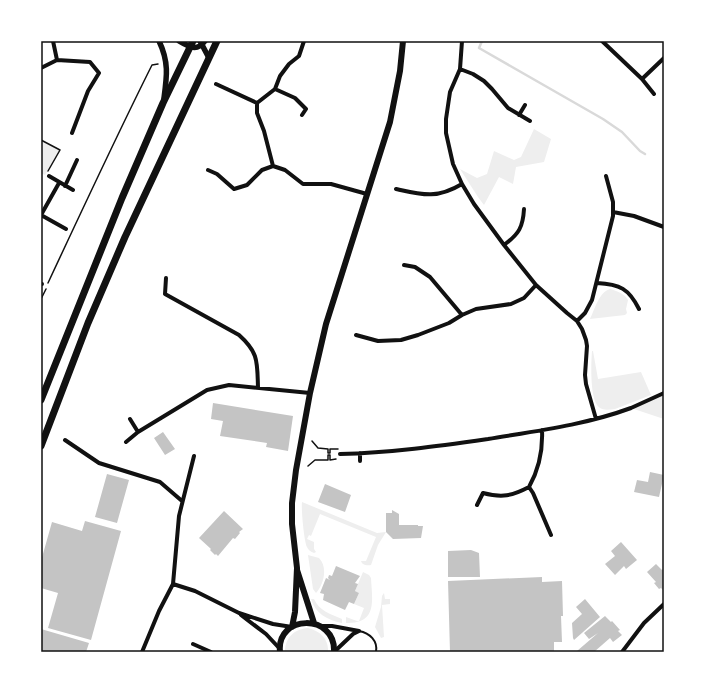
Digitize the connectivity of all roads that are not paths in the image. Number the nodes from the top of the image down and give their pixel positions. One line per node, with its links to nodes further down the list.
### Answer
1 (53, 41): 13 (street)
2 (159, 41): 20 (street)
3 (179, 41): 10 (street)
4 (217, 41): 11 (highway)
5 (304, 41): 18 (street)
6 (403, 41): 37 (main road)
7 (462, 41): 15 (street)
8 (602, 41): 16 (street)
9 (203, 42): 10 (street); 11 (street)
10 (192, 44): 20 (highway)
11 (209, 58): 64 (highway)
12 (664, 58): 16 (street)
13 (57, 60): 14 (street); 26 (street)
14 (41, 68)
15 (460, 69): 24 (street); 33 (street)
16 (642, 79): 19 (street)
17 (216, 84): 21 (street)
18 (275, 89): 21 (street); 23 (street)
19 (654, 94)
20 (163, 102): 57 (highway)
21 (257, 103): 28 (street)
22 (525, 106): 24 (street)
23 (302, 115)
24 (519, 115): 25 (street)
25 (530, 121)
26 (72, 134)
27 (77, 160): 34 (street)
28 (273, 166): 29 (street); 37 (street)
29 (208, 170)
30 (47, 175): 32 (street)
31 (606, 176): 39 (street)
32 (59, 183): 34 (street); 40 (street)
33 (462, 184): 35 (street); 43 (street)
34 (65, 186): 36 (street)
35 (396, 189)
36 (73, 190)
37 (367, 194): 55 (main road)
38 (524, 208): 43 (street)
39 (613, 212): 41 (street); 46 (street)
40 (41, 215): 42 (street)
41 (664, 227)
42 (66, 229)
43 (504, 246): 47 (street)
44 (404, 265): 51 (street)
45 (166, 278): 48 (street)
46 (597, 283): 50 (street); 52 (street)
47 (536, 285): 51 (street); 52 (street)
48 (165, 294): 49 (street); 54 (street)
49 (161, 298)
50 (640, 309)
51 (462, 315): 53 (street)
52 (577, 321): 59 (street)
53 (356, 335)
54 (258, 388): 55 (street); 61 (street)
55 (310, 393): 73 (main road)
56 (664, 393): 59 (street)
57 (42, 398)
58 (130, 419): 61 (street)
59 (596, 419): 60 (street)
60 (542, 430): 66 (street); 69 (street)
61 (138, 432): 63 (street)
62 (66, 440): 70 (street)
63 (126, 442)
64 (41, 446)
65 (340, 454): 66 (street)
66 (360, 454): 68 (street)
67 (194, 456): 70 (street)
68 (360, 461)
69 (529, 487): 71 (street); 72 (street)
70 (182, 501): 74 (street)
71 (477, 505)
72 (551, 535)
73 (296, 568): 77 (main road); 79 (main road)
74 (173, 584): 76 (street); 83 (street)
75 (664, 604): 87 (street)
76 (240, 613): 79 (street); 82 (street)
77 (314, 623): 78 (main road); 79 (main road)
78 (321, 626): 80 (street); 85 (main road)
79 (292, 627): 82 (main road)
80 (359, 631): 85 (street); 86 (lane)
81 (193, 644): 84 (street)
82 (280, 650)
83 (142, 652)
84 (211, 652)
85 (334, 652)
86 (376, 652)
87 (622, 652)

